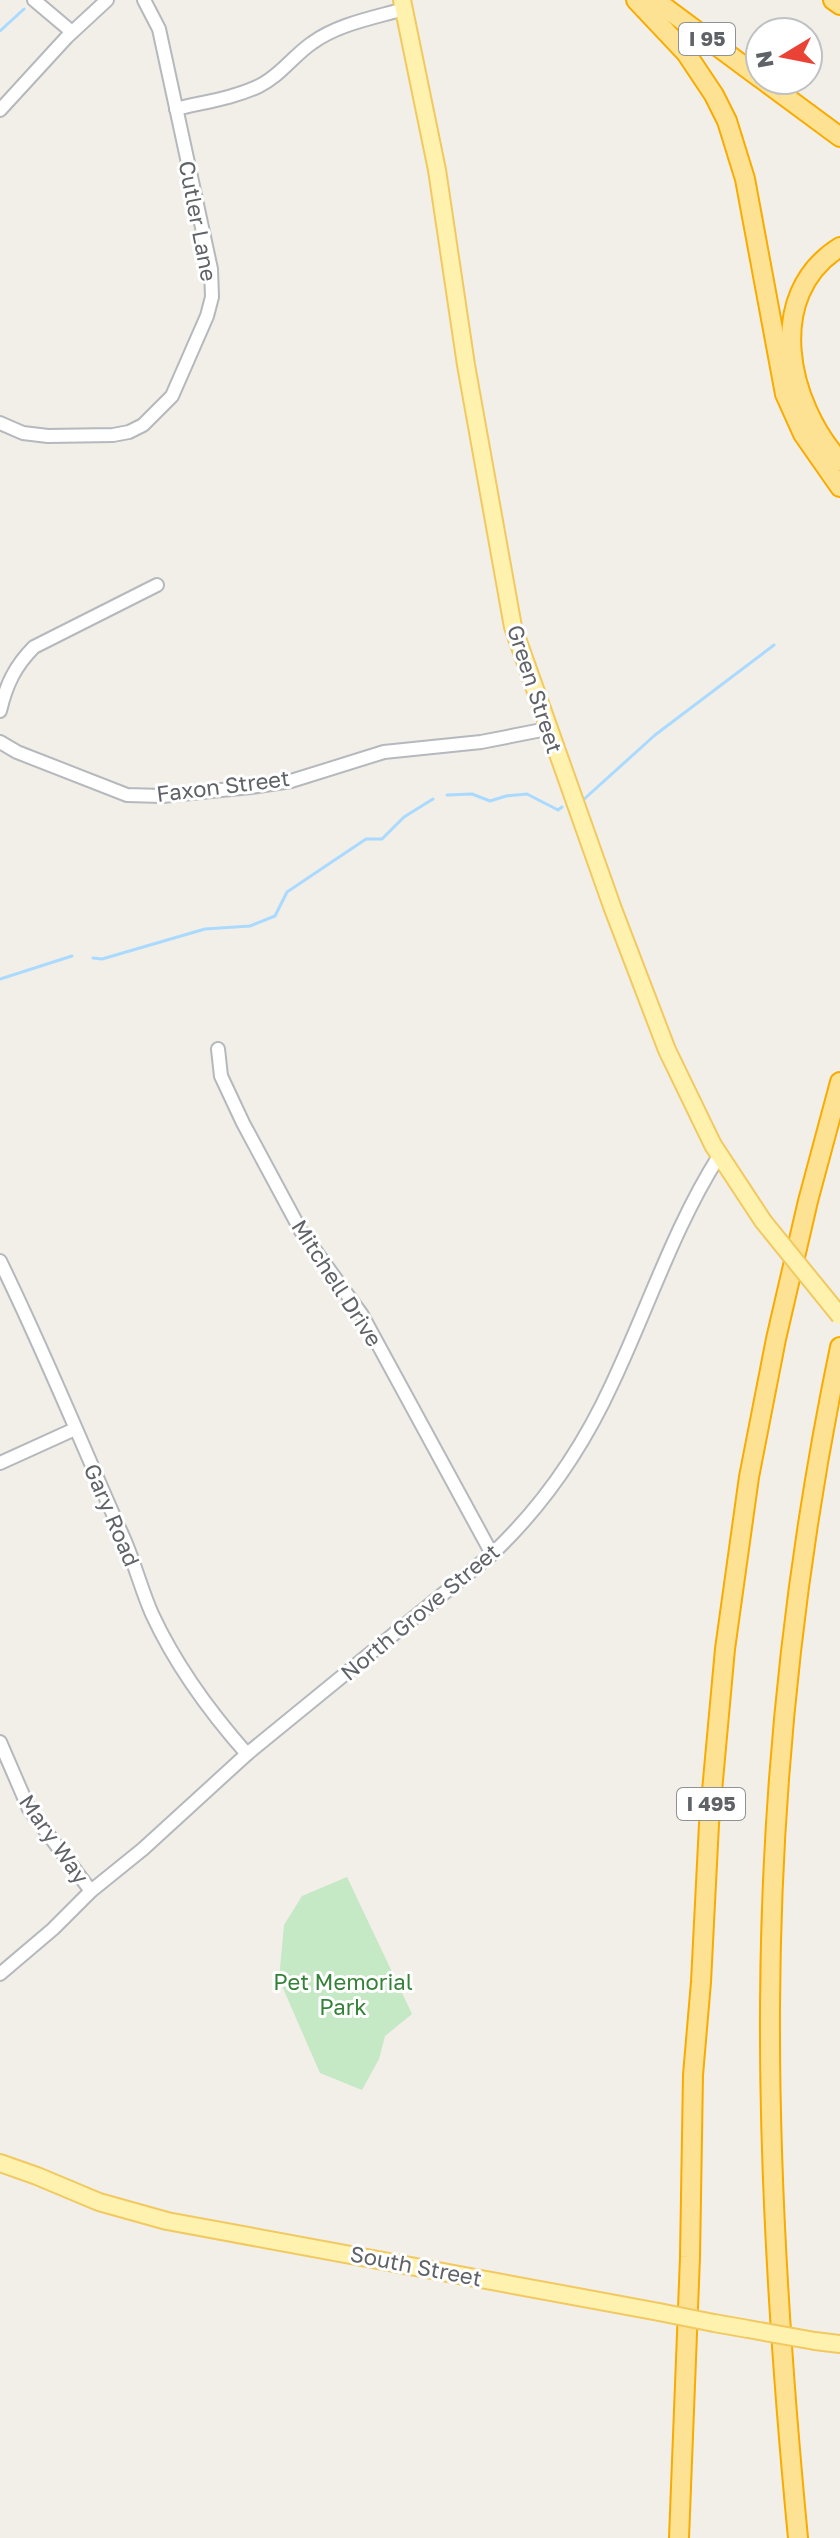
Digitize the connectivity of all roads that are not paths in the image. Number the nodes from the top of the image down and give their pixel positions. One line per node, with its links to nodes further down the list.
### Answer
1 (34, 0): 9 (street)
2 (107, 0): 9 (street)
3 (144, 0): 12 (street, Cutler Lane)
4 (636, 0): 18 (highway)
5 (655, 0): 10 (highway, I 95)
6 (833, 0): 8 (highway)
7 (403, 4): 12 (street); 21 (main road, Green Street)
8 (840, 5)
9 (72, 32): 13 (street)
10 (744, 66)
11 (784, 96): 14 (highway, I 95)
12 (176, 109): 16 (street, Cutler Lane)
13 (0, 110)
14 (840, 137)
15 (840, 247): 17 (highway)
16 (0, 423)
17 (840, 461)
18 (840, 487)
19 (157, 585): 20 (street)
20 (0, 711)
21 (547, 729): 22 (street, Faxon Street); 25 (main road, Green Street)
22 (0, 742)
23 (218, 1049): 31 (street, Mitchell Drive)
24 (840, 1082): 38 (highway, I 495)
25 (719, 1156): 27 (main road, Green Street, bridge); 31 (street, North Grove Street)
26 (0, 1261): 29 (street, Gary Road)
27 (840, 1316)
28 (840, 1347): 39 (highway, I 495)
29 (75, 1429): 30 (street); 33 (street, Gary Road)
30 (0, 1463)
31 (492, 1554): 33 (street, North Grove Street)
32 (0, 1742): 34 (street, Mary Way)
33 (247, 1754): 34 (street, North Grove Street)
34 (91, 1891): 35 (street, North Grove Street)
35 (0, 1974)
36 (0, 2163): 37 (main road, South Street, bridge)
37 (840, 2344)
38 (679, 2538)
39 (798, 2538)

